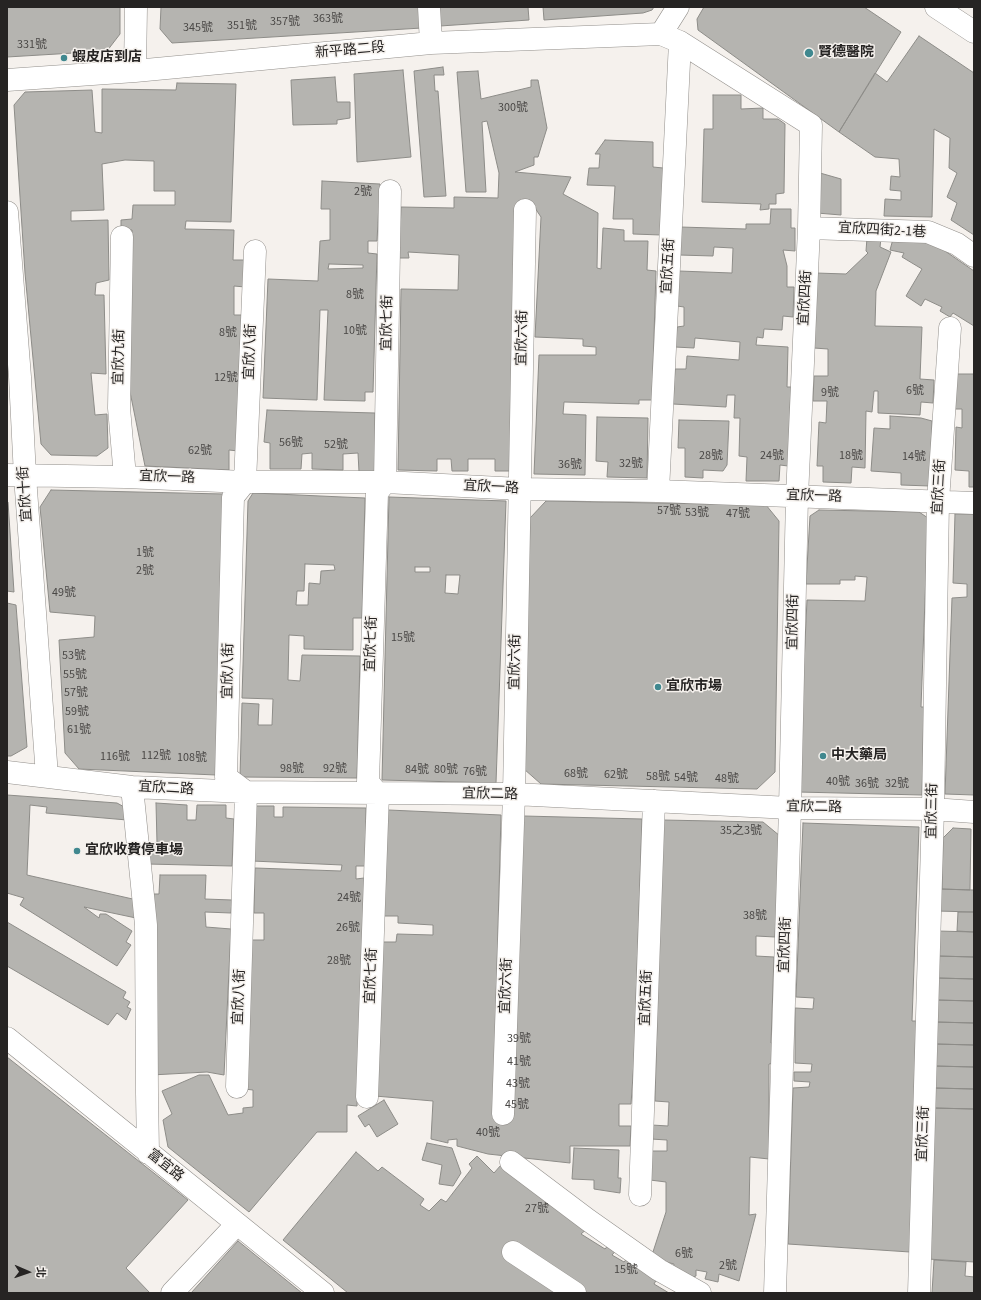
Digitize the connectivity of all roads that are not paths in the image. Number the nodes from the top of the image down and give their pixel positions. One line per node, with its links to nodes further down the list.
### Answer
1 (136, 7): 8 (street)
2 (430, 7): 7 (street)
3 (678, 7): 6 (street)
4 (936, 7): 5 (street)
5 (974, 32)
6 (670, 38): 7 (street, 新平路二段); 13 (street, 宜欣四街); 23 (street, 宜欣五街)
7 (431, 43): 8 (street, 新平路二段)
8 (135, 71): 9 (street, 新平路二段)
9 (7, 80)
10 (390, 191): 21 (street, 宜欣七街)
11 (525, 210): 22 (street, 宜欣六街)
12 (7, 224): 18 (street, 宜欣十街)
13 (809, 228): 16 (street, 宜欣四街2-1巷); 24 (street, 宜欣四街)
14 (122, 237): 19 (street, 宜欣九街)
15 (255, 251): 20 (street, 宜欣八街)
16 (974, 256)
17 (950, 328): 25 (street, 宜欣三街)
18 (16, 475): 19 (street, 宜欣一路); 28 (street, 宜欣十街)
19 (125, 477): 20 (street, 宜欣一路)
20 (245, 482): 21 (street, 宜欣一路); 30 (street, 宜欣八街)
21 (385, 482): 22 (street, 宜欣一路); 31 (street, 宜欣七街)
22 (520, 489): 23 (street, 宜欣一路); 32 (street, 宜欣六街)
23 (658, 491): 24 (street, 宜欣一路)
24 (797, 497): 25 (street, 宜欣一路); 34 (street, 宜欣四街)
25 (938, 501): 26 (street, 宜欣一路); 35 (street, 宜欣三街)
26 (974, 503)
27 (7, 772): 28 (street, 宜欣二路)
28 (47, 776): 29 (street, 宜欣二路)
29 (132, 787): 30 (street, 宜欣二路); 41 (street)
30 (246, 792): 31 (street, 宜欣二路); 38 (street, 宜欣八街)
31 (378, 794): 32 (street, 宜欣二路); 39 (street, 宜欣七街)
32 (514, 794): 33 (street, 宜欣二路); 40 (street, 宜欣六街)
33 (654, 802): 34 (street, 宜欣二路); 43 (street, 宜欣五街)
34 (790, 808): 35 (street, 宜欣二路); 50 (street, 宜欣四街)
35 (933, 809): 36 (street, 宜欣二路); 51 (street, 宜欣三街)
36 (974, 812)
37 (7, 1038): 41 (street, 富宜路)
38 (236, 1087)
39 (368, 1096)
40 (503, 1114)
41 (148, 1153): 44 (street, 富宜路)
42 (511, 1162): 49 (street)
43 (640, 1195)
44 (237, 1224): 46 (street); 47 (street, 富宜路)
45 (513, 1252): 48 (street)
46 (172, 1293)
47 (323, 1293)
48 (574, 1293)
49 (700, 1293)
50 (775, 1293)
51 (919, 1293)

